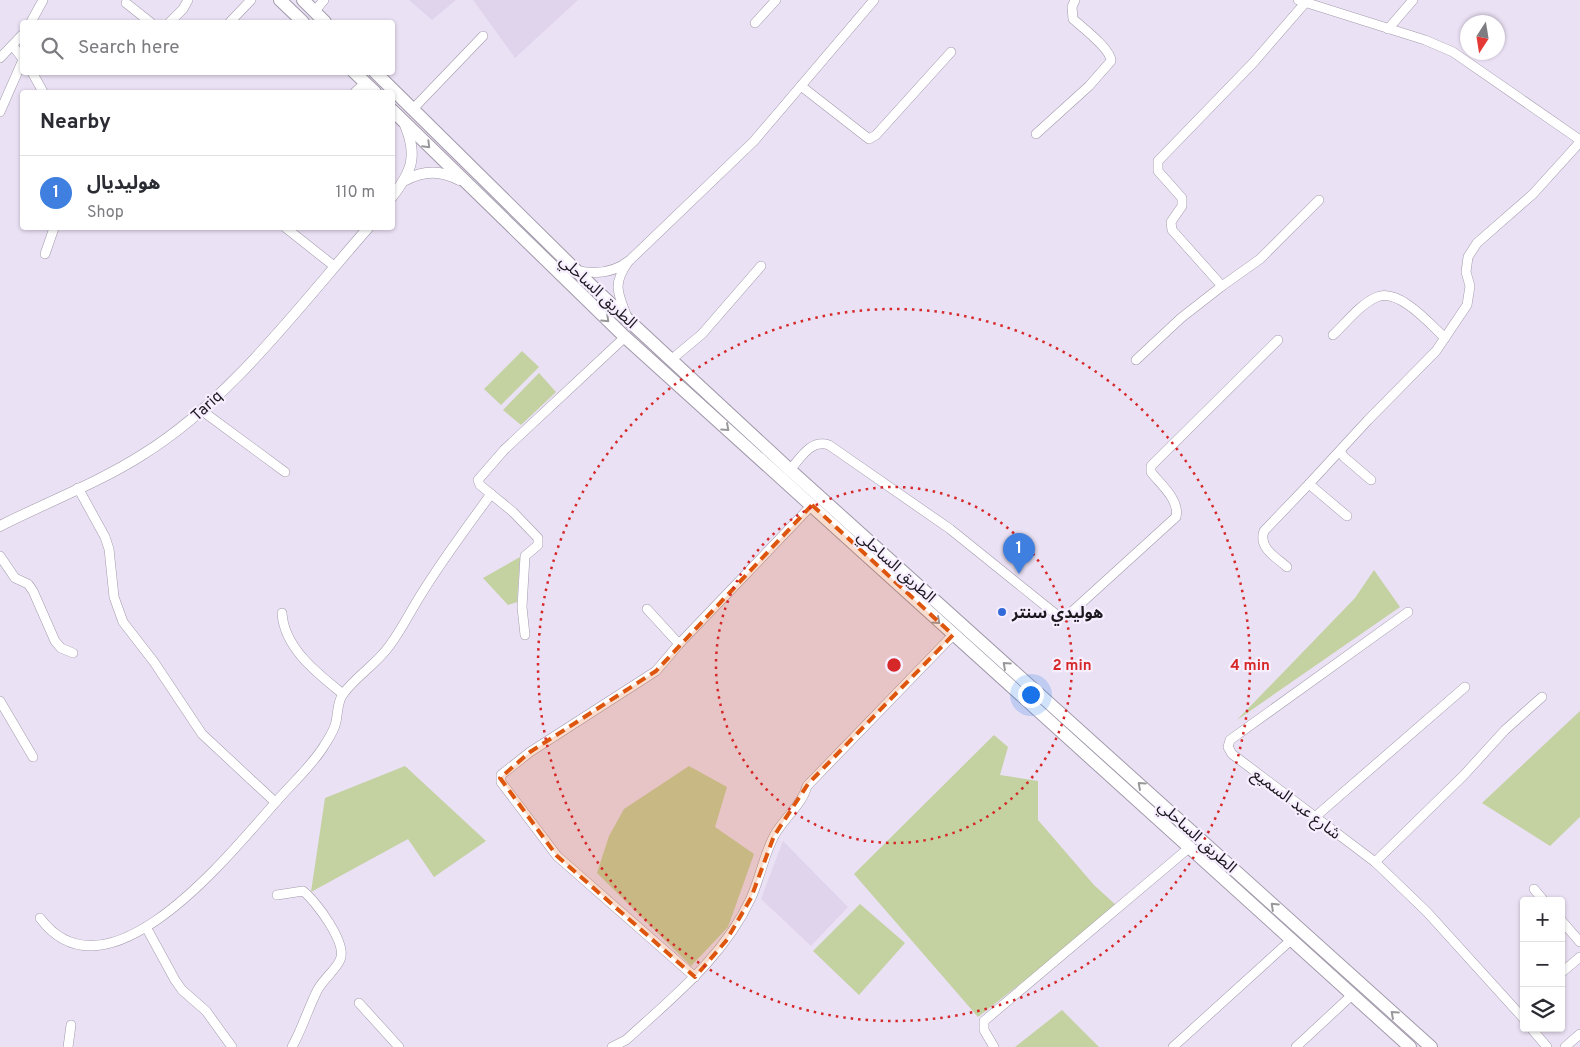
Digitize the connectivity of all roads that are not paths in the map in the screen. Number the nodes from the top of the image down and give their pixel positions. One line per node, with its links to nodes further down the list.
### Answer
1 (43, 0): 14 (street)
2 (188, 0): 16 (street)
3 (251, 0): 17 (street)
4 (280, 0): 18 (highway)
5 (303, 0): 13 (highway)
6 (324, 0): 13 (street)
7 (776, 0): 20 (street)
8 (874, 0): 33 (street)
9 (1075, 0): 43 (street)
10 (1413, 0): 21 (street)
11 (1301, 2): 21 (street); 57 (street)
12 (126, 3): 15 (street)
13 (314, 12): 19 (highway)
14 (35, 20)
15 (147, 20)
16 (172, 20)
17 (232, 20)
18 (301, 20)
19 (323, 20)
20 (755, 23)
21 (1388, 28): 44 (street)
22 (483, 36): 39 (street)
23 (20, 37): 24 (street)
24 (13, 46): 26 (street); 27 (street)
25 (951, 52): 33 (street)
26 (20, 55)
27 (0, 58)
28 (20, 67): 40 (street)
29 (34, 75): 34 (street)
30 (357, 75): 32 (highway)
31 (377, 75): 37 (highway, الطريق الساحلي)
32 (365, 83): 35 (street); 36 (highway)
33 (801, 86): 53 (street)
34 (42, 90)
35 (357, 90)
36 (373, 90)
37 (392, 90)
38 (395, 93): 39 (highway, الطريق الساحلي)
39 (412, 110): 56 (highway, الطريق الساحلي)
40 (0, 112)
41 (395, 113): 42 (highway, الطريق الساحلي)
42 (404, 122): 45 (main road); 46 (highway, الطريق الساحلي, one-way to 46)
43 (1036, 134)
44 (1580, 141): 61 (street)
45 (406, 180): 46 (main road); 47 (main road)
46 (466, 183): 60 (highway, الطريق الساحلي, one-way to 60)
47 (395, 193)
48 (1319, 200): 57 (street)
49 (53, 230): 52 (street)
50 (289, 230): 54 (street)
51 (366, 230): 54 (main road, Tariq)
52 (45, 254)
53 (628, 262): 56 (street); 58 (street)
54 (334, 266): 65 (main road, Tariq)
55 (761, 266): 63 (street)
56 (575, 270): 58 (highway, الطريق الساحلي)
57 (1222, 286): 64 (street)
58 (627, 317): 63 (highway, الطريق الساحلي)
59 (1333, 335): 61 (street)
60 (625, 337): 72 (street); 73 (highway, الطريق الساحلي, one-way to 73)
61 (1445, 338): 66 (street)
62 (1278, 340): 67 (street)
63 (672, 359): 67 (highway, الطريق الساحلي)
64 (1136, 360)
65 (201, 410): 68 (street); 71 (main road, Tariq)
66 (1340, 451): 69 (street); 70 (street)
67 (790, 470): 120 (highway, الطريق الساحلي, one-way to 67)
68 (285, 472)
69 (1371, 480)
70 (1309, 484): 74 (street); 77 (street)
71 (78, 488): 75 (main road, Tariq); 90 (street)
72 (490, 494): 81 (street); 86 (street)
73 (812, 505): 82 (highway, الطريق الساحلي, one-way to 82); 83 (street)
74 (1347, 516)
75 (0, 526)
76 (0, 556): 84 (street)
77 (1287, 568)
78 (647, 609): 83 (street)
79 (1408, 612): 91 (street, شارع عبد السميع)
80 (282, 613): 86 (street)
81 (526, 635)
82 (953, 635): 92 (highway, الطريق الساحلي); 104 (street)
83 (679, 644): 104 (street)
84 (73, 653)
85 (1465, 687): 91 (street)
86 (343, 694): 90 (street)
87 (1542, 697): 93 (street)
88 (0, 701): 89 (street)
89 (33, 757)
90 (275, 802): 99 (street)
91 (1315, 816): 93 (street, شارع عبد السميع)
92 (1190, 848): 100 (highway, الطريق الساحلي); 116 (street)
93 (1375, 862): 107 (street, شارع عبد السميع)
94 (1534, 889): 96 (street)
95 (277, 895): 113 (street)
96 (1541, 897)
97 (40, 918): 99 (street)
98 (1565, 925): 101 (street)
99 (146, 927): 112 (street)
100 (1291, 940): 105 (highway, الطريق الساحلي); 117 (street)
101 (1580, 942)
102 (1580, 957): 103 (street)
103 (1565, 970)
104 (695, 977): 115 (street)
105 (1352, 995): 118 (street); 119 (highway, الطريق الساحلي)
106 (359, 1003): 114 (street)
107 (1520, 1008)
108 (71, 1026): 111 (street)
109 (1534, 1032): 121 (street)
110 (1580, 1034): 122 (street)
111 (68, 1047)
112 (232, 1047)
113 (292, 1047)
114 (398, 1047)
115 (612, 1047)
116 (994, 1047)
117 (1173, 1047)
118 (1296, 1047)
119 (1410, 1047)
120 (1431, 1047)
121 (1547, 1047)
122 (1565, 1047)

